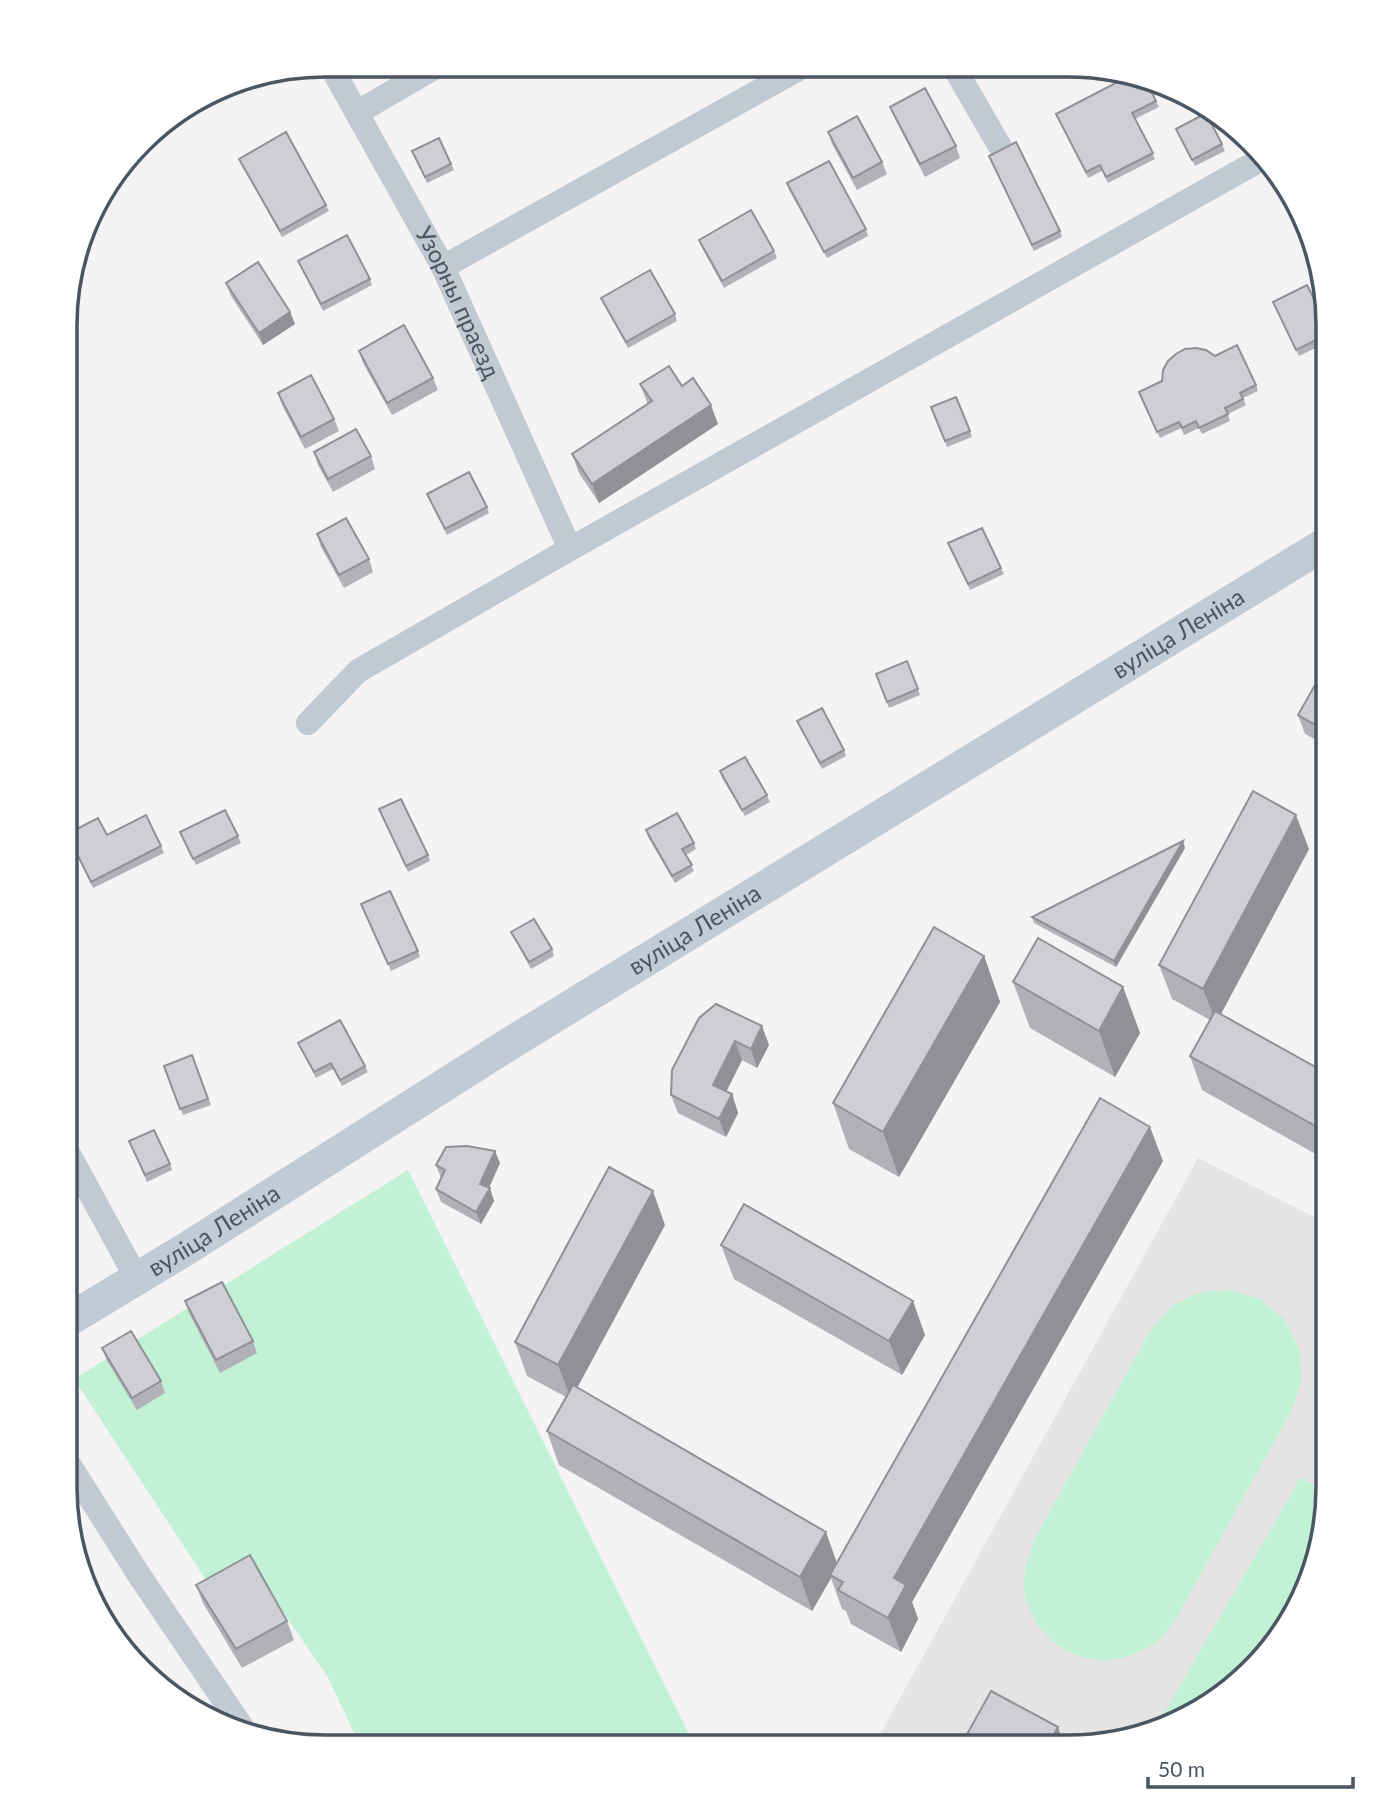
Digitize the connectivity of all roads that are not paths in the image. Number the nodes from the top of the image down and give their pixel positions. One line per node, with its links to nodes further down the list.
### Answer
1 (784, 77): 8 (street)
2 (960, 77): 6 (street)
3 (338, 78): 5 (street, Узорны праезд)
4 (417, 78): 5 (street)
5 (358, 112): 8 (street, Узорны праезд)
6 (999, 145)
7 (1255, 162): 9 (street)
8 (443, 267): 9 (street, Узорны праезд)
9 (570, 549): 11 (street)
10 (1316, 549): 13 (main road, вуліца Леніна)
11 (308, 723)
12 (77, 1169): 13 (street)
13 (136, 1279): 14 (main road, вуліца Леніна)
14 (77, 1315)
15 (77, 1477): 16 (street)
16 (236, 1718)

